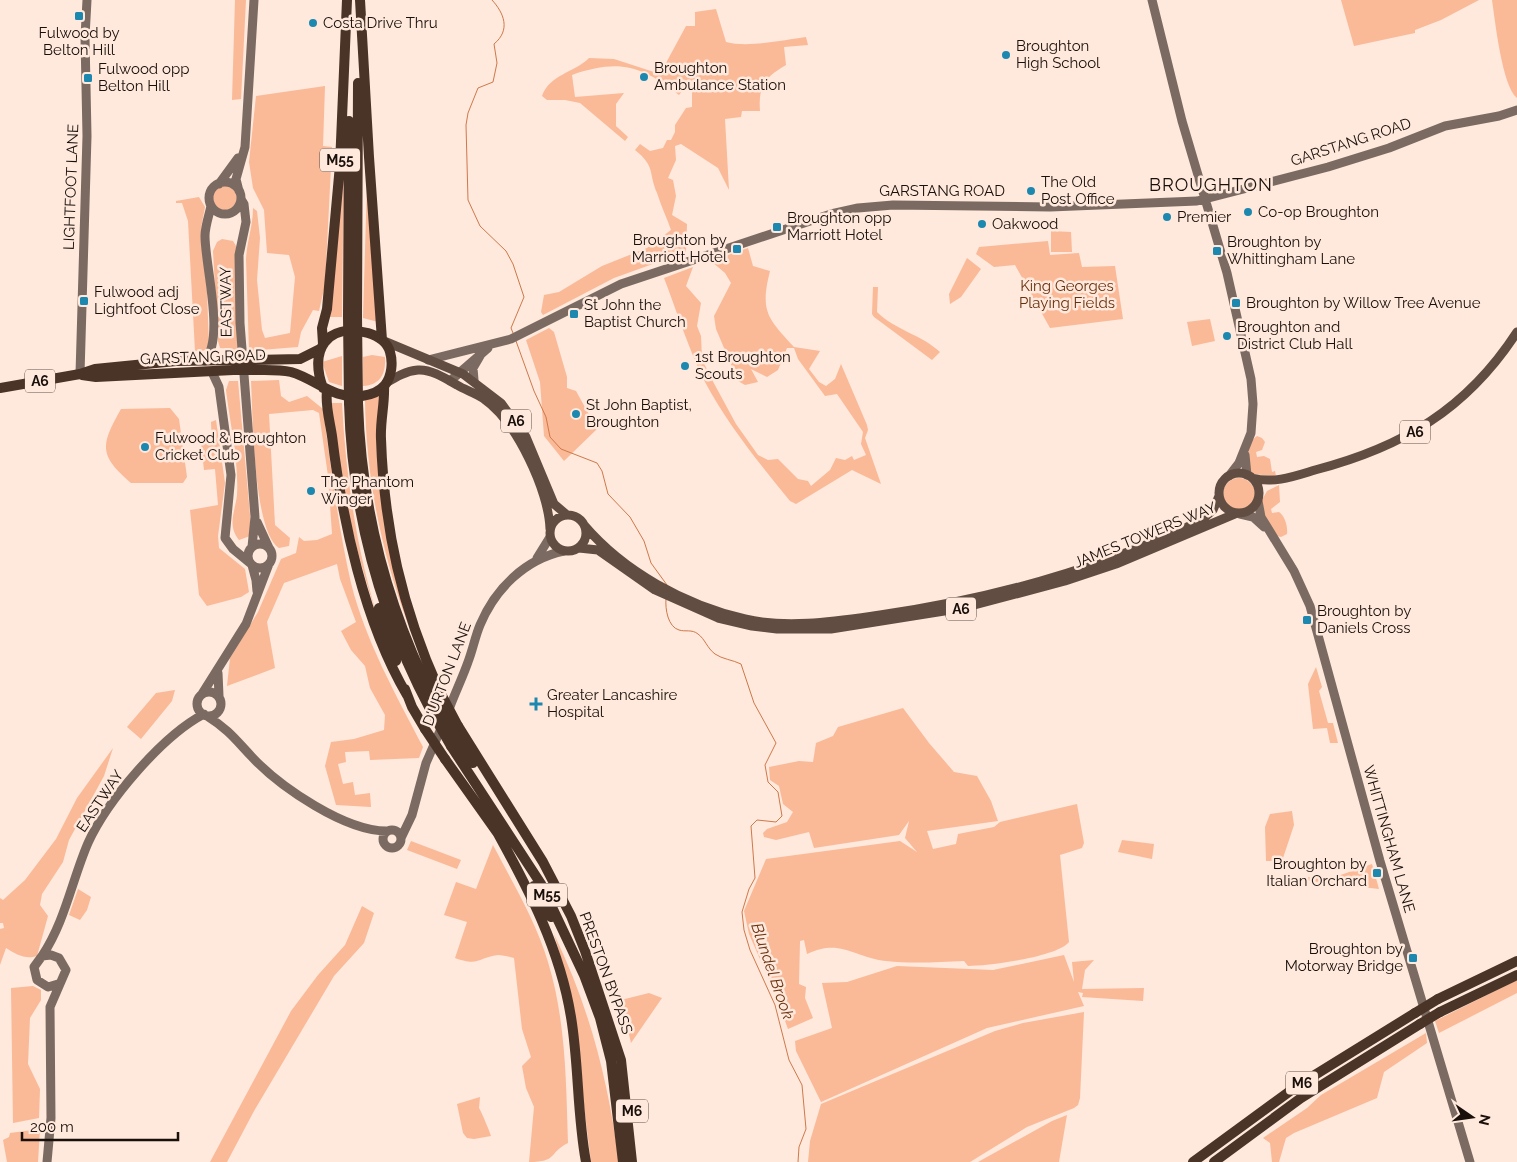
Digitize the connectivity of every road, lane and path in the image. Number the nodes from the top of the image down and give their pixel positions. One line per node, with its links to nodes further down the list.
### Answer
1 (87, 0): 30 (main road, LIGHTFOOT LANE)
2 (254, 0): 9 (main road, EASTWAY)
3 (347, 0): 17 (highway, M55); 21 (highway, M55)
4 (360, 0): 17 (highway, M55); 19 (highway, M55)
5 (1152, 0): 12 (main road)
6 (1517, 110): 7 (main road, GARSTANG ROAD)
7 (1498, 116): 8 (main road, GARSTANG ROAD); 12 (main road, GARSTANG ROAD)
8 (1517, 117)
9 (245, 146): 10 (main road, EASTWAY); 11 (main road, EASTWAY)
10 (218, 184): 11 (main road); 13 (main road)
11 (240, 195): 14 (main road); 16 (main road, EASTWAY)
12 (1206, 199): 22 (main road, GARSTANG ROAD); 38 (main road)
13 (211, 206): 14 (main road); 15 (main road)
14 (228, 214): 15 (main road); 16 (main road)
15 (205, 236): 20 (main road)
16 (244, 236): 47 (main road, EASTWAY)
17 (353, 317): 37 (highway, M55, bridge)
18 (1517, 332): 42 (main road, A6)
19 (383, 340): 21 (highway, A6); 24 (main road, A6); 33 (highway)
20 (213, 344): 23 (main road); 25 (main road)
21 (321, 346): 26 (highway, GARSTANG ROAD / A6); 36 (highway)
22 (488, 348): 24 (main road, GARSTANG ROAD); 29 (main road, GARSTANG ROAD); 31 (main road)
23 (222, 360): 25 (highway, GARSTANG ROAD / A6); 27 (highway, GARSTANG ROAD / A6)
24 (428, 360): 29 (main road, A6)
25 (205, 361): 30 (highway, GARSTANG ROAD / A6)
26 (252, 365): 27 (highway, GARSTANG ROAD / A6, bridge); 36 (highway, GARSTANG ROAD / A6)
27 (231, 367): 28 (highway, GARSTANG ROAD / A6); 34 (main road)
28 (212, 372): 30 (highway, GARSTANG ROAD / A6); 34 (main road)
29 (458, 372): 31 (main road, A6); 32 (main road, GARSTANG ROAD)
30 (80, 374): 35 (highway, GARSTANG ROAD / A6)
31 (474, 380): 46 (main road, A6)
32 (450, 381): 33 (main road, A6); 50 (main road, A6)
33 (385, 384): 36 (highway, A6); 68 (highway, M55, bridge)
34 (219, 387): 54 (main road)
35 (0, 388)
36 (325, 390): 61 (highway, M55)
37 (353, 403): 39 (highway, M55); 67 (highway, M55, bridge)
38 (1245, 450): 40 (main road); 41 (main road)
39 (352, 463): 61 (highway, M55); 67 (highway, M55, bridge)
40 (1229, 476): 41 (main road); 43 (main road)
41 (1250, 477): 42 (main road, A6); 44 (main road)
42 (1278, 480): 44 (main road, A6)
43 (1219, 496): 45 (main road); 48 (main road, JAMES TOWERS WAY / A6)
44 (1258, 498): 45 (main road); 49 (main road, WHITTINGHAM LANE)
45 (1239, 514): 49 (main road, WHITTINGHAM LANE); 53 (main road, JAMES TOWERS WAY / A6)
46 (567, 515): 48 (main road, A6); 50 (main road)
47 (256, 517): 51 (main road, EASTWAY); 52 (main road, EASTWAY)
48 (584, 525): 53 (main road)
49 (1268, 531): 91 (main road, WHITTINGHAM LANE)
50 (550, 533): 55 (main road); 56 (main road, D'URTON LANE)
51 (252, 547): 52 (main road); 54 (main road); 57 (main road)
52 (269, 548): 58 (main road)
53 (579, 548): 55 (main road, A6)
54 (232, 550): 57 (main road)
55 (564, 551): 56 (main road, D'URTON LANE)
56 (535, 560): 69 (main road, D'URTON LANE)
57 (251, 564): 58 (main road); 59 (main road, EASTWAY)
58 (269, 564): 59 (main road, EASTWAY)
59 (257, 596): 60 (main road, EASTWAY)
60 (218, 673): 62 (main road, EASTWAY); 63 (main road)
61 (407, 695): 71 (highway, M55, bridge)
62 (200, 697): 63 (main road); 64 (main road); 65 (main road, EASTWAY)
63 (220, 701): 64 (main road); 66 (main road)
64 (205, 715): 65 (main road, EASTWAY); 66 (main road)
65 (184, 727): 75 (main road, EASTWAY)
66 (228, 729): 70 (main road)
67 (453, 742): 68 (highway, M55); 83 (highway, M55)
68 (508, 808): 83 (highway, PRESTON BYPASS / M55)
69 (412, 815): 72 (main road); 73 (main road, D'URTON LANE)
70 (370, 830): 72 (main road); 74 (main road)
71 (496, 830): 83 (highway, M55); 85 (highway, M55)
72 (391, 831): 73 (main road); 74 (main road)
73 (401, 838): 74 (main road)
74 (385, 844)
75 (54, 936): 76 (main road, EASTWAY); 77 (main road, EASTWAY)
76 (42, 956): 77 (main road); 81 (main road, EASTWAY)
77 (56, 956): 80 (main road, EASTWAY)
78 (1517, 961): 89 (highway, M6, bridge)
79 (1517, 975): 90 (highway, M6, bridge)
80 (58, 984): 81 (main road); 82 (main road, EASTWAY)
81 (43, 985): 82 (main road, EASTWAY)
82 (50, 1007): 84 (main road, EASTWAY)
83 (616, 1060): 86 (highway, PRESTON BYPASS / M55); 87 (highway, PRESTON BYPASS / M55); 88 (highway, M6)
84 (48, 1162)
85 (586, 1162)
86 (623, 1162)
87 (632, 1162)
88 (640, 1162)
89 (1193, 1162)
90 (1214, 1162)
91 (1470, 1162)

